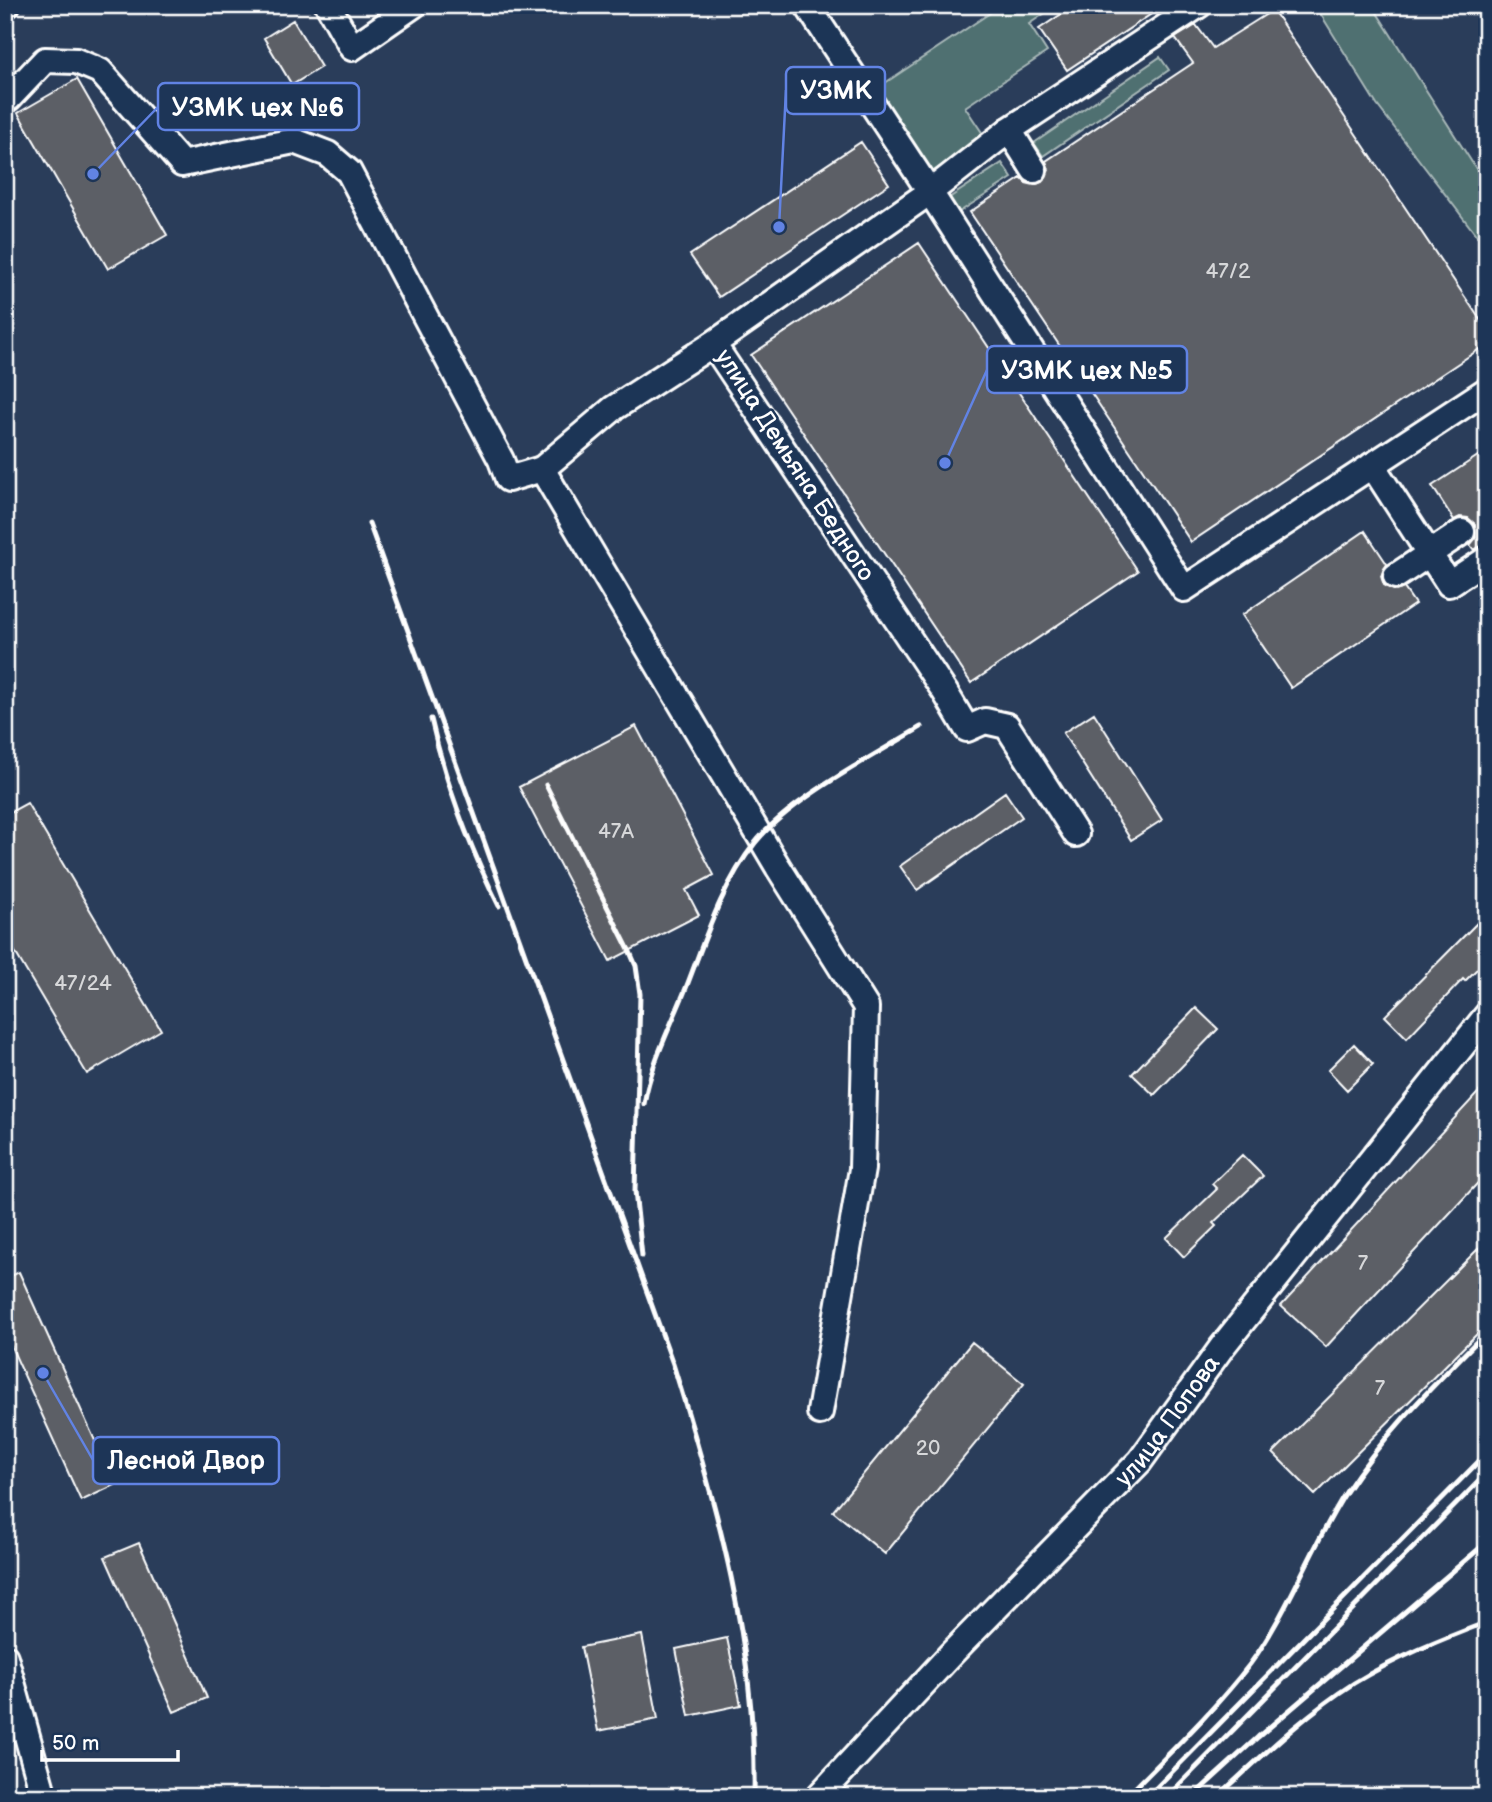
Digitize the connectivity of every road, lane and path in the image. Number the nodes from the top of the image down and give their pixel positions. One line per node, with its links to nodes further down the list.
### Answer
1 (328, 5): 2 (street)
2 (414, 5)
3 (807, 5): 8 (street)
4 (1199, 5): 6 (street, улица Демьяна Бедного)
5 (9, 98): 12 (street)
6 (1009, 130): 7 (street); 8 (street, улица Демьяна Бедного)
7 (1034, 170)
8 (930, 192): 9 (street, улица Демьяна Бедного); 11 (street)
9 (713, 344): 12 (street); 17 (street, улица Демьяна Бедного)
10 (1487, 390): 11 (street)
11 (1372, 465): 14 (street)
12 (542, 469): 19 (street)
13 (1462, 532): 14 (street)
14 (1429, 554): 15 (street); 16 (street)
15 (1487, 559)
16 (1396, 576)
17 (1076, 834)
18 (1487, 1015): 22 (street, улица Попова)
19 (820, 1412)
20 (5, 1657): 21 (street)
21 (44, 1797)
22 (818, 1797)

